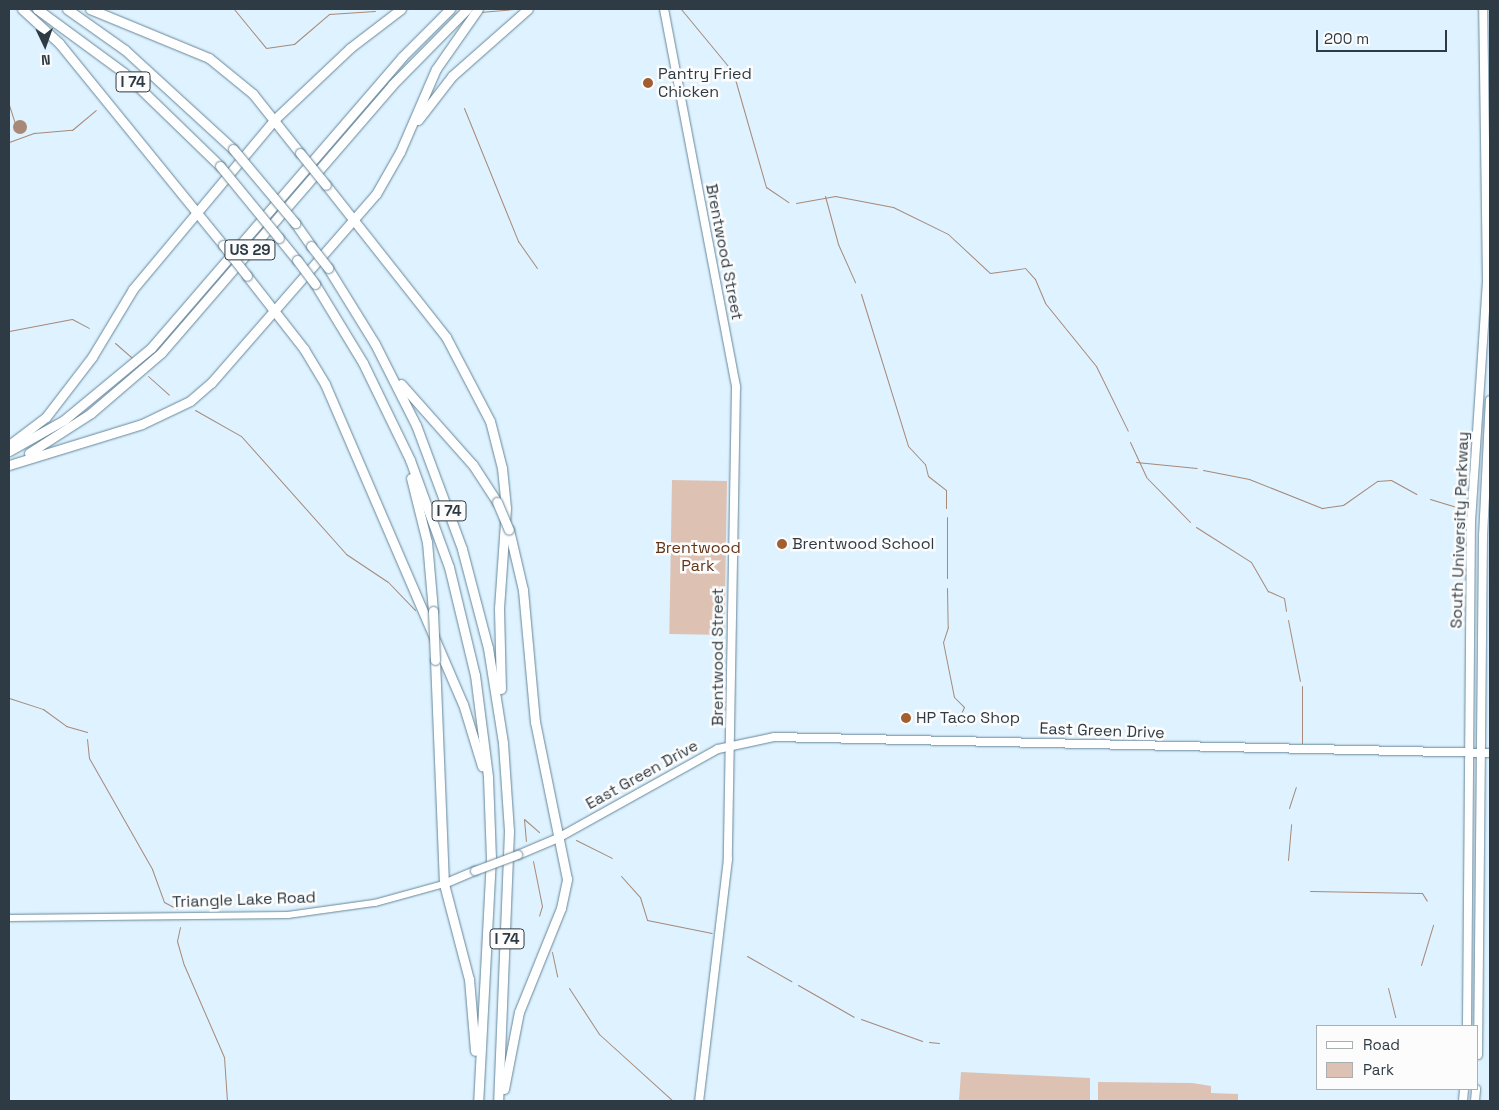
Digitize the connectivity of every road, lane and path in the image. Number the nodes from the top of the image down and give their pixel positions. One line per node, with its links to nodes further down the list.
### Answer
1 (22, 9): 14 (highway)
2 (37, 9): 19 (highway, I 74, bridge)
3 (67, 9): 17 (highway, I 74, bridge)
4 (90, 9): 12 (highway)
5 (401, 9): 12 (highway)
6 (450, 9): 21 (highway, US 29)
7 (467, 9): 22 (highway, US 29)
8 (478, 9): 13 (highway)
9 (528, 9): 13 (highway)
10 (664, 9): 23 (main road, Brentwood Street)
11 (1483, 9): 24 (main road, South University Parkway)
12 (275, 119): 14 (highway); 15 (highway, bridge)
13 (403, 146): 15 (highway)
14 (195, 209): 16 (highway, bridge); 20 (highway)
15 (353, 220): 16 (highway); 27 (highway)
16 (273, 310): 22 (highway); 28 (highway)
17 (375, 344): 27 (highway, I 74); 29 (highway, bridge)
18 (1490, 400): 25 (main road, South University Parkway)
19 (389, 414): 28 (highway, I 74); 31 (highway, bridge)
20 (9, 445)
21 (9, 451)
22 (9, 464)
23 (731, 744): 24 (main road, East Green Drive); 29 (main road, East Green Drive); 38 (main road, Brentwood Street)
24 (1470, 752): 25 (main road, East Green Drive); 33 (main road, South University Parkway)
25 (1481, 752): 26 (main road, East Green Drive); 34 (main road, South University Parkway)
26 (1490, 753)
27 (507, 776): 36 (highway, I 74)
28 (490, 823): 35 (highway, I 74)
29 (558, 838): 30 (main road, East Green Drive, bridge); 37 (highway)
30 (475, 871): 31 (main road, Triangle Lake Road)
31 (444, 884): 32 (street, Triangle Lake Road); 35 (highway)
32 (9, 918)
33 (1467, 1025)
34 (1478, 1025)
35 (476, 1101)
36 (498, 1101)
37 (504, 1101)
38 (698, 1101)

